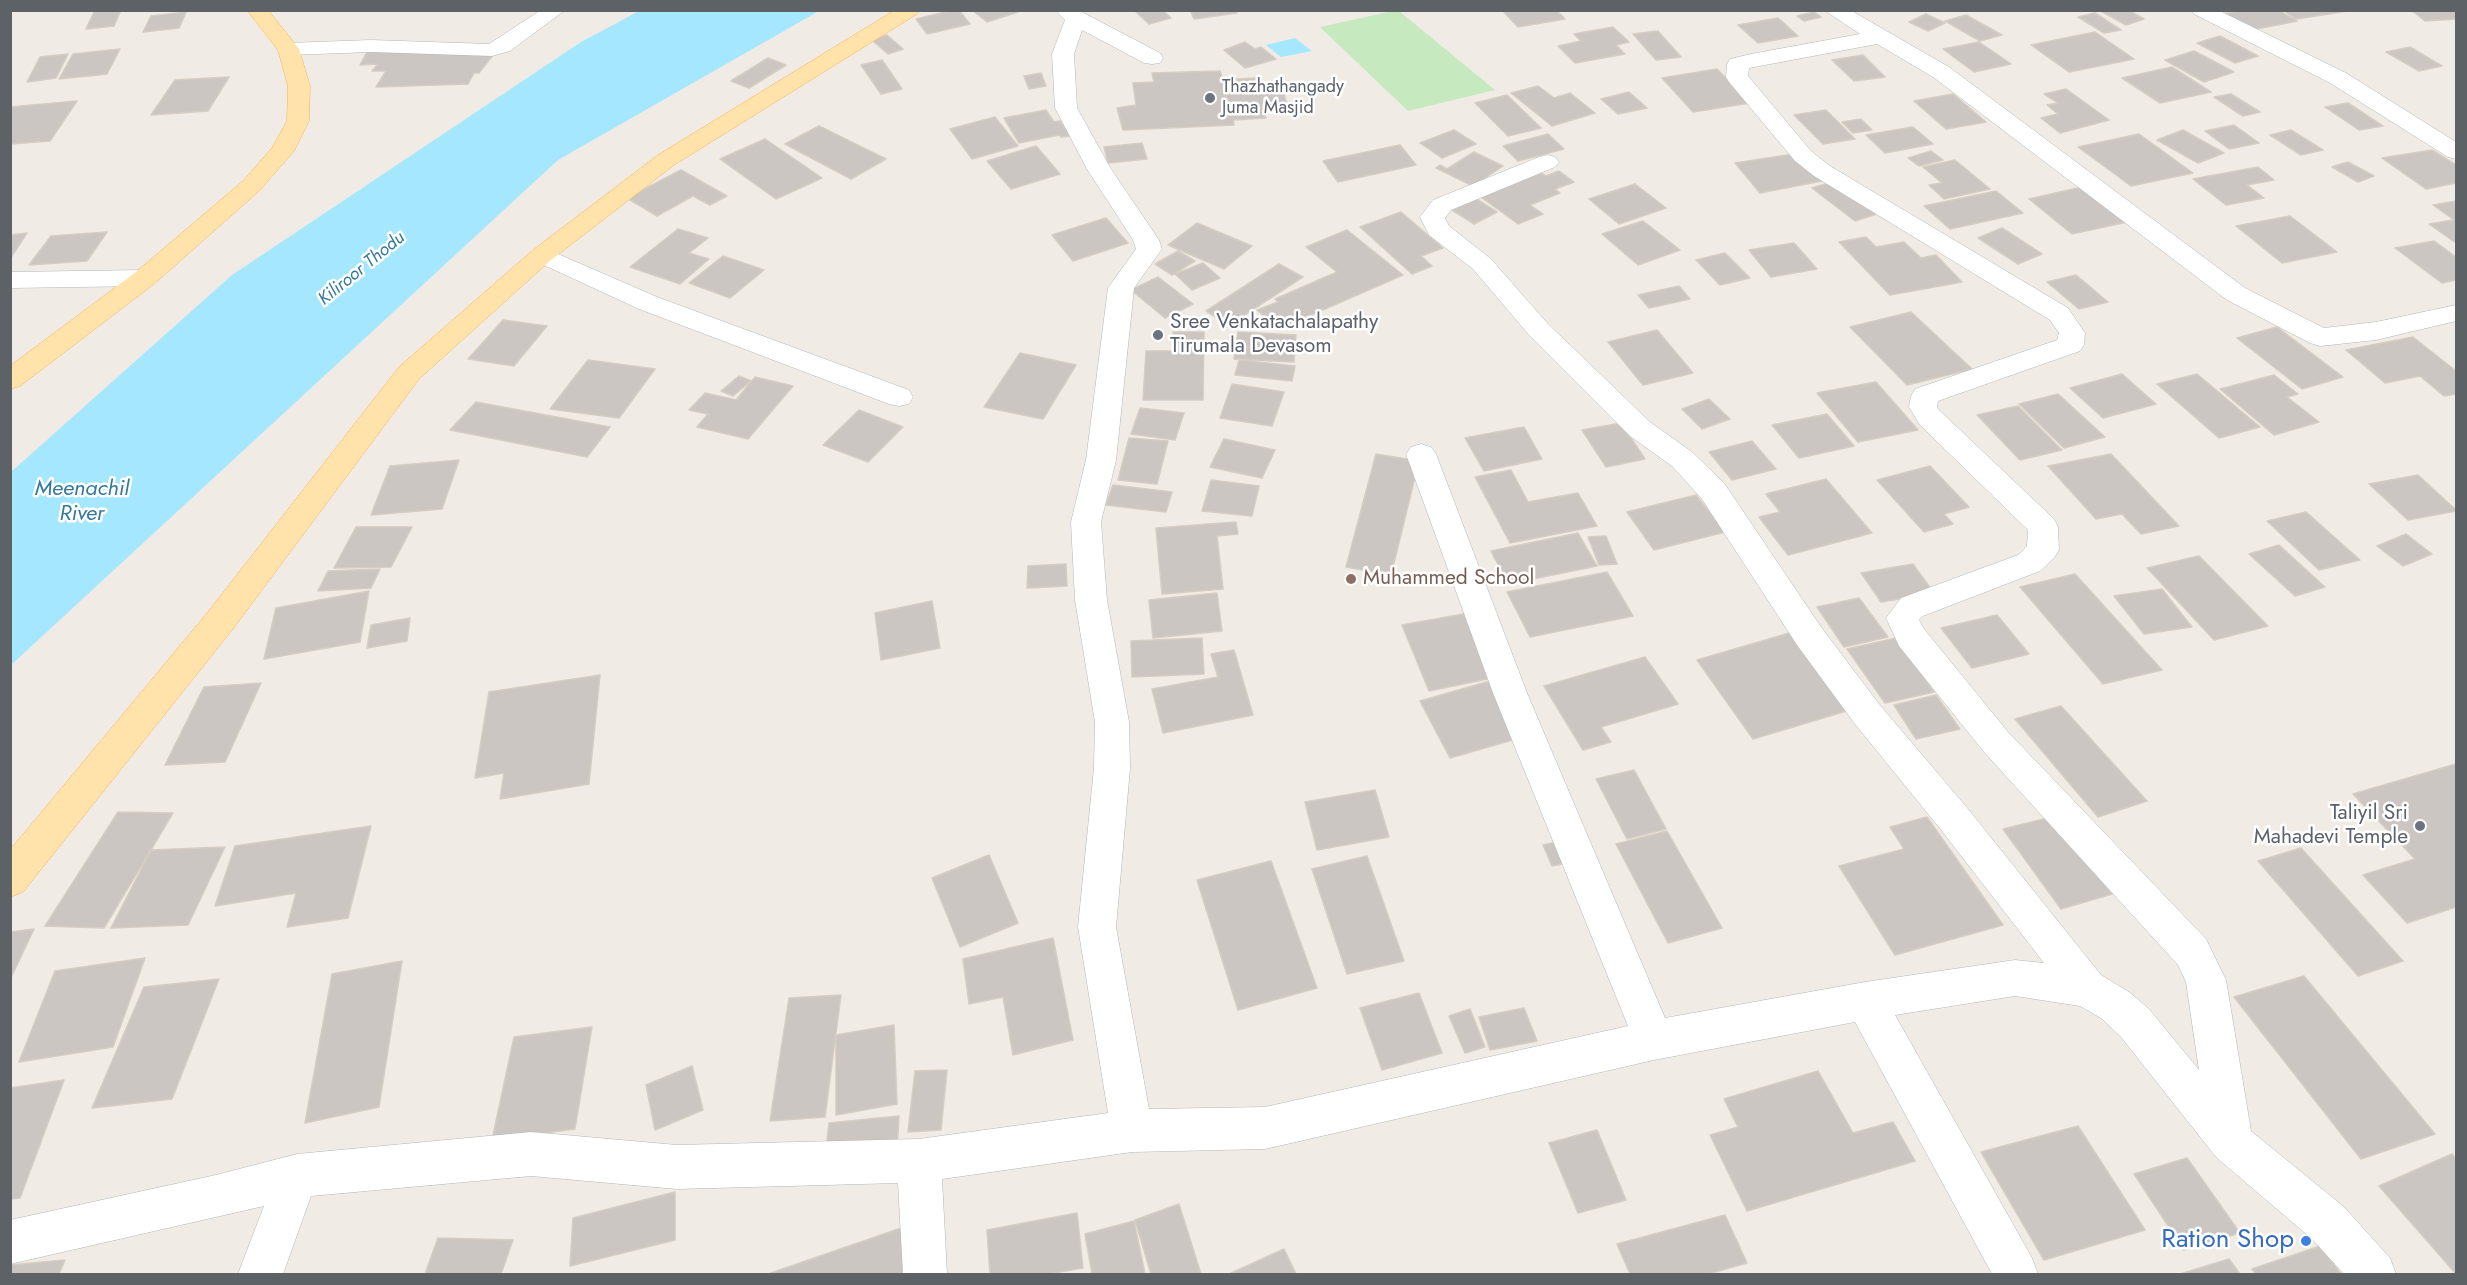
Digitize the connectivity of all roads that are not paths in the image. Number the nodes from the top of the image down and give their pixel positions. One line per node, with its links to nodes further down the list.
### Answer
1 (256, 10): 8 (main road)
2 (555, 10): 8 (street)
3 (910, 10): 12 (main road)
4 (1834, 10): 7 (street)
5 (2200, 10): 10 (street)
6 (1070, 15): 9 (street); 23 (street)
7 (1879, 37): 15 (street); 24 (street)
8 (288, 49): 13 (main road)
9 (1152, 58)
10 (2457, 152)
11 (1547, 162): 20 (street)
12 (542, 255): 17 (street); 19 (main road)
13 (145, 278): 14 (street); 16 (main road)
14 (10, 280)
15 (2457, 313)
16 (10, 380)
17 (898, 397)
18 (1421, 454): 22 (street)
19 (10, 880)
20 (2087, 988): 21 (street); 24 (street)
21 (1865, 1001): 22 (street); 30 (street)
22 (1654, 1040): 23 (street)
23 (1132, 1131): 25 (street)
24 (2231, 1142): 31 (street)
25 (919, 1161): 26 (street); 29 (street)
26 (297, 1176): 27 (street); 28 (street)
27 (10, 1242)
28 (261, 1275)
29 (925, 1275)
30 (2016, 1275)
31 (2374, 1275)

